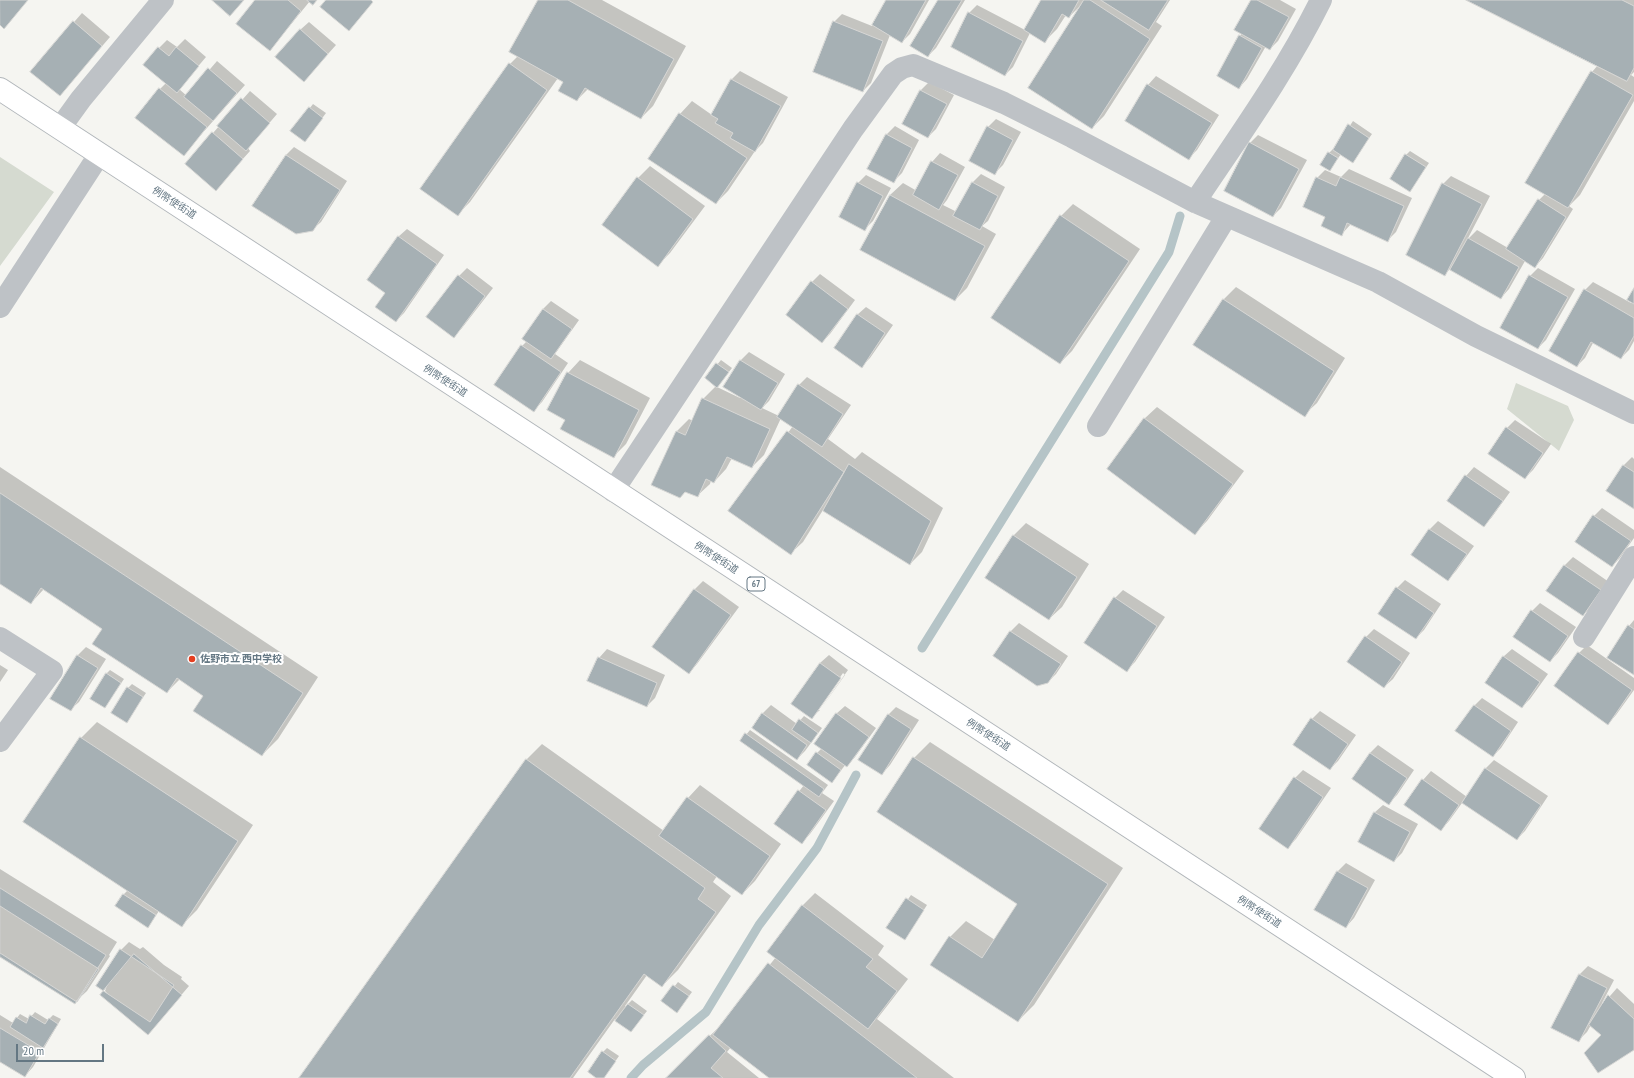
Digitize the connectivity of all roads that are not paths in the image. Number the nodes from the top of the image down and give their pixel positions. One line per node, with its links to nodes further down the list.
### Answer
1 (163, 0): 4 (street)
2 (1321, 0): 6 (street)
3 (0, 89): 4 (main road, 例幣使街道 / 67)
4 (60, 128): 5 (main road, 例幣使街道 / 67)
5 (100, 155): 8 (street); 11 (main road, 例幣使街道 / 67)
6 (1195, 202): 7 (street); 11 (street)
7 (1226, 217): 9 (street); 10 (street)
8 (0, 308)
9 (1631, 405)
10 (1098, 426)
11 (613, 491): 16 (main road, 例幣使街道 / 67)
12 (1634, 557): 13 (street)
13 (1584, 637)
14 (0, 638): 15 (street)
15 (0, 741)
16 (1514, 1078)

